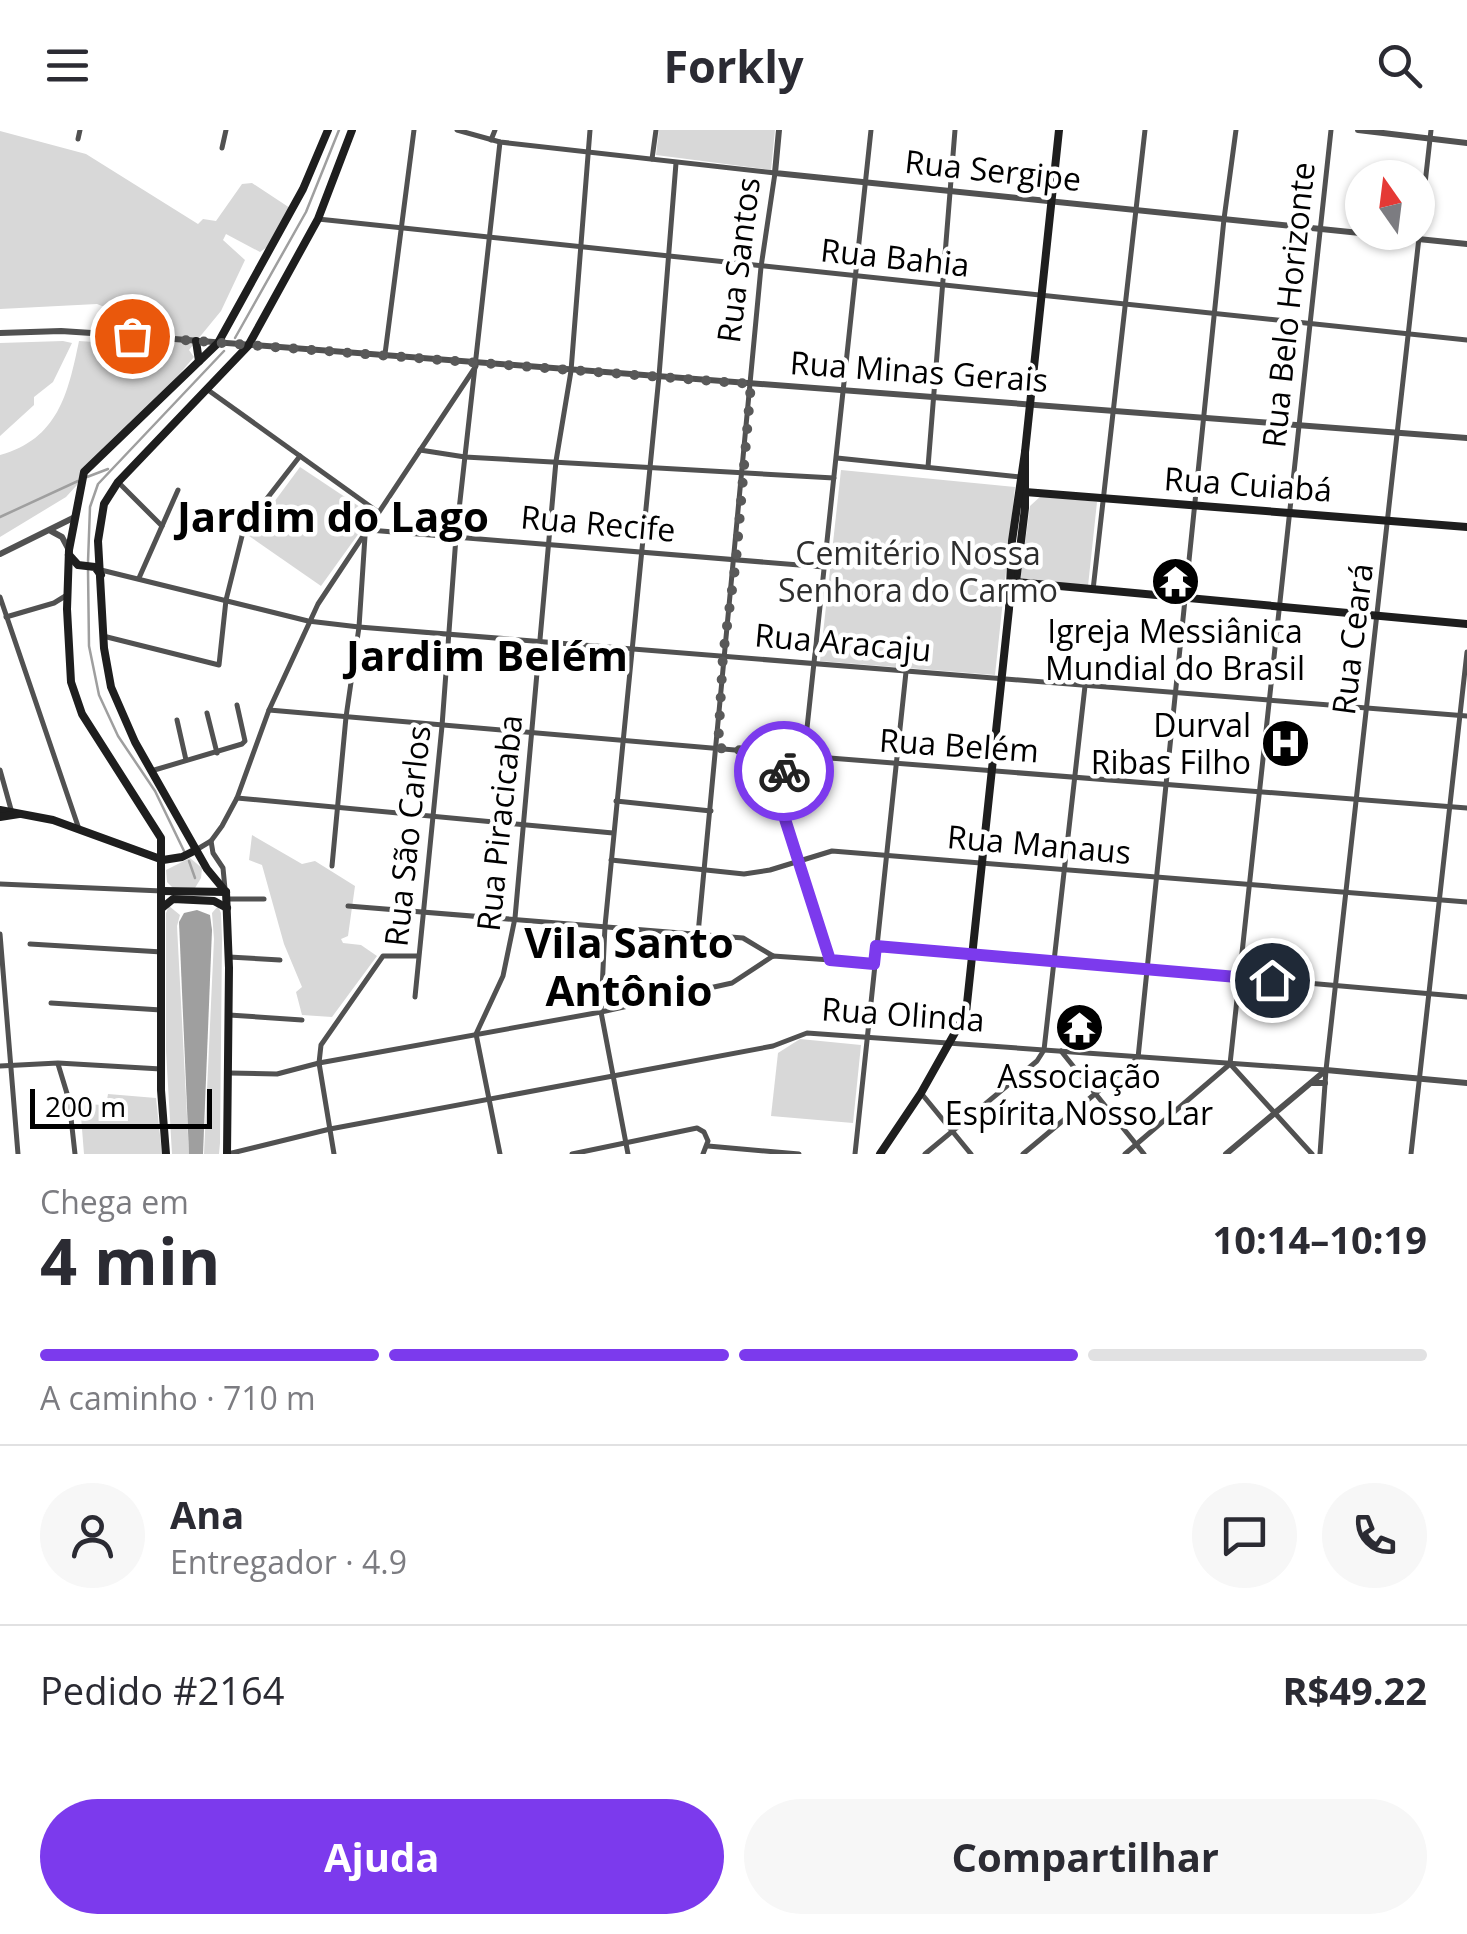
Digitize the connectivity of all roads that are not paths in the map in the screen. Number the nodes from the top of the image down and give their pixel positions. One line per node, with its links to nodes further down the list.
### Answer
1 (80, 130): 19 (street)
2 (226, 130): 23 (street)
3 (328, 130): 55 (main road)
4 (352, 130): 33 (main road)
5 (414, 130): 35 (street)
6 (457, 130): 20 (street, Rua Sergipe)
7 (495, 130): 20 (street)
8 (590, 130): 24 (street, Rua Piracicaba)
9 (656, 130): 25 (street)
10 (779, 130): 28 (street, Rua Santos)
11 (871, 130): 29 (street)
12 (955, 130): 30 (street)
13 (1060, 130): 31 (main road)
14 (1145, 130): 32 (street)
15 (1236, 130): 34 (street)
16 (1331, 130): 36 (street, Rua Belo Horizonte)
17 (1358, 130): 18 (street)
18 (1431, 134): 22 (street); 26 (street, Rua Ceará)
19 (78, 139)
20 (492, 140): 21 (street, Rua Sergipe)
21 (500, 142): 24 (street, Rua Sergipe); 38 (street, Rua São Carlos)
22 (1467, 143)
23 (222, 148)
24 (587, 153): 25 (street, Rua Sergipe); 41 (street, Rua Piracicaba)
25 (652, 159): 27 (street, Rua Sergipe)
26 (1428, 160)
27 (676, 163): 28 (street, Rua Sergipe); 43 (street)
28 (775, 174): 29 (street, Rua Sergipe); 44 (street, Rua Santos)
29 (865, 182): 30 (street, Rua Sergipe); 45 (street)
30 (950, 191): 31 (street, Rua Sergipe); 46 (street)
31 (1051, 202): 32 (street, Rua Sergipe); 47 (main road)
32 (1135, 210): 34 (street, Rua Sergipe); 48 (street)
33 (318, 219): 35 (street, Rua Bahia); 56 (main road)
34 (1224, 219): 36 (street, Rua Sergipe); 49 (street)
35 (402, 228): 38 (street, Rua Bahia); 57 (street)
36 (1320, 229): 37 (street, Rua Sergipe); 50 (street, Rua Belo Horizonte)
37 (1345, 232)
38 (492, 239): 41 (street, Rua Bahia); 59 (street, Rua São Carlos)
39 (1435, 241): 40 (street, Rua Sergipe)
40 (1467, 244)
41 (581, 249): 43 (street, Rua Bahia); 60 (street, Rua Piracicaba)
42 (1419, 250): 52 (street, Rua Ceará)
43 (670, 257): 44 (street, Rua Bahia); 61 (street)
44 (762, 266): 45 (street, Rua Bahia); 62 (street, Rua Santos)
45 (856, 277): 46 (street, Rua Bahia); 64 (street)
46 (944, 286): 47 (street, Rua Bahia); 65 (street)
47 (1042, 296): 48 (street, Rua Bahia); 66 (main road)
48 (1124, 303): 49 (street, Rua Bahia); 67 (street)
49 (1214, 314): 50 (street, Rua Bahia); 68 (street)
50 (1310, 323): 52 (street, Rua Bahia); 69 (street, Rua Belo Horizonte)
51 (0, 333): 54 (street, Rua Minas Gerais)
52 (1410, 334): 53 (street, Rua Bahia); 70 (street, Rua Ceará)
53 (1467, 340)
54 (196, 341): 55 (street, Rua Minas Gerais); 58 (main road)
55 (218, 343): 56 (street, Rua Minas Gerais); 58 (main road)
56 (248, 346): 57 (street, Rua Minas Gerais); 63 (main road)
57 (385, 357): 59 (street, Rua Minas Gerais)
58 (198, 362): 90 (main road)
59 (477, 364): 60 (street, Rua Minas Gerais); 72 (street); 74 (street, Rua São Carlos)
60 (571, 371): 61 (street, Rua Minas Gerais); 76 (street, Rua Piracicaba)
61 (659, 376): 62 (street, Rua Minas Gerais); 77 (street)
62 (751, 384): 64 (street, Rua Minas Gerais); 79 (street, Rua Santos)
63 (208, 390): 73 (street); 81 (main road)
64 (844, 390): 65 (street, Rua Minas Gerais); 75 (street)
65 (934, 398): 66 (street, Rua Minas Gerais); 78 (street)
66 (1030, 405): 67 (street, Rua Minas Gerais); 82 (main road)
67 (1112, 412): 68 (street, Rua Minas Gerais); 85 (street)
68 (1202, 419): 69 (street, Rua Minas Gerais); 86 (street)
69 (1299, 426): 70 (street, Rua Minas Gerais); 89 (street, Rua Belo Horizonte)
70 (1399, 433): 71 (street, Rua Minas Gerais); 92 (street, Rua Ceará)
71 (1467, 438)
72 (420, 450): 74 (street); 88 (street)
73 (300, 456): 88 (street); 113 (street)
74 (466, 457): 76 (street); 97 (street, Rua São Carlos)
75 (837, 458): 78 (street, Rua Cuiabá); 80 (street)
76 (556, 461): 77 (street); 99 (street, Rua Piracicaba)
77 (648, 466): 79 (street); 100 (street)
78 (928, 468): 82 (street, Rua Cuiabá)
79 (741, 473): 80 (street); 103 (street, Rua Santos)
80 (834, 478): 105 (street)
81 (118, 482): 93 (street); 106 (main road)
82 (1023, 484): 84 (main road, Rua Cuiabá); 87 (main road); 91 (main road)
83 (178, 490): 93 (street)
84 (1039, 492): 85 (main road, Rua Cuiabá); 87 (main road)
85 (1103, 498): 86 (main road, Rua Cuiabá); 110 (street)
86 (1193, 506): 89 (main road, Rua Cuiabá); 114 (street)
87 (1025, 508): 91 (main road); 109 (main road)
88 (378, 512): 96 (street)
89 (1290, 512): 92 (main road, Rua Cuiabá); 116 (street, Rua Belo Horizonte)
90 (75, 517): 95 (street); 101 (main road)
91 (1015, 518): 98 (main road)
92 (1389, 522): 94 (main road, Rua Cuiabá); 120 (street, Rua Ceará)
93 (162, 526): 108 (street)
94 (1467, 527)
95 (50, 531): 101 (street); 102 (street)
96 (366, 531): 97 (street, Rua Recife); 121 (street); 123 (street)
97 (456, 536): 99 (street, Rua Recife); 124 (street, Rua São Carlos)
98 (1012, 541): 109 (main road); 117 (main road)
99 (550, 545): 100 (street, Rua Recife); 126 (street, Rua Piracicaba)
100 (642, 552): 103 (street, Rua Recife); 127 (street)
101 (69, 553): 104 (main road); 107 (main road)
102 (0, 554)
103 (736, 561): 105 (street, Rua Recife); 129 (street, Rua Santos)
104 (79, 565): 106 (main road); 107 (main road)
105 (824, 567): 130 (street)
106 (98, 568): 108 (street, Rua Aracaju); 125 (main road)
107 (68, 571): 111 (main road)
108 (139, 578): 113 (street, Rua Aracaju)
109 (1016, 582): 110 (main road); 117 (main road)
110 (1093, 590): 114 (main road)
111 (67, 594): 115 (street); 118 (main road)
112 (0, 598): 119 (street)
113 (226, 600): 121 (street, Rua Aracaju); 125 (street)
114 (1183, 600): 116 (main road); 134 (street)
115 (54, 603): 118 (street); 119 (street)
116 (1278, 607): 120 (main road); 135 (street, Rua Belo Horizonte)
117 (1008, 608): 132 (main road)
118 (67, 609): 171 (main road)
119 (6, 616): 169 (street)
120 (1378, 616): 122 (main road); 137 (street, Rua Ceará)
121 (308, 621): 123 (street, Rua Aracaju); 138 (street)
122 (1467, 624)
123 (360, 627): 124 (street, Rua Aracaju); 141 (street)
124 (447, 634): 126 (street, Rua Aracaju); 143 (street, Rua São Carlos)
125 (103, 636): 153 (main road)
126 (541, 640): 127 (street, Rua Aracaju); 144 (street, Rua Piracicaba)
127 (632, 647): 129 (street, Rua Aracaju); 145 (street)
128 (1467, 652): 140 (street)
129 (723, 655): 130 (street, Rua Aracaju); 146 (street, Rua Santos)
130 (814, 663): 131 (street, Rua Aracaju); 149 (street)
131 (906, 672): 132 (street, Rua Aracaju); 151 (street)
132 (1000, 679): 133 (street, Rua Aracaju); 154 (main road)
133 (1085, 686): 134 (street, Rua Aracaju); 155 (street)
134 (1173, 691): 135 (street, Rua Aracaju); 156 (street)
135 (1268, 700): 137 (street, Rua Aracaju); 157 (street, Rua Belo Horizonte)
136 (237, 704): 147 (street)
137 (1367, 707): 140 (street, Rua Aracaju); 160 (street, Rua Ceará)
138 (269, 710): 141 (street, Rua Belém); 158 (street)
139 (208, 713): 147 (street)
140 (1464, 715): 161 (street)
141 (346, 717): 143 (street, Rua Belém); 162 (street)
142 (177, 720): 150 (street)
143 (442, 726): 144 (street, Rua Belém); 167 (street, Rua São Carlos)
144 (533, 732): 145 (street, Rua Belém); 168 (street, Rua Piracicaba)
145 (623, 740): 146 (street, Rua Belém); 159 (street)
146 (718, 748): 148 (street, Rua Belém); 164 (street, Rua Santos)
147 (217, 754): 150 (street)
148 (785, 755): 149 (street, Rua Belém); 179 (street)
149 (804, 756): 151 (street, Rua Belém)
150 (186, 760): 153 (street)
151 (896, 764): 154 (street, Rua Belém); 174 (street)
152 (0, 770): 166 (street)
153 (151, 771): 173 (main road)
154 (991, 772): 155 (street, Rua Belém); 180 (main road)
155 (1076, 777): 156 (street, Rua Belém); 184 (street)
156 (1163, 784): 157 (street, Rua Belém); 186 (street)
157 (1260, 793): 160 (street, Rua Belém); 188 (street, Rua Belo Horizonte)
158 (236, 798): 162 (street); 172 (street)
159 (616, 801): 164 (street); 170 (street)
160 (1357, 802): 161 (street, Rua Belém); 191 (street, Rua Ceará)
161 (1450, 807): 163 (street, Rua Belém); 194 (street)
162 (338, 808): 167 (street); 181 (street)
163 (1467, 808)
164 (711, 811): 183 (street, Rua Santos)
165 (0, 813): 166 (main road)
166 (15, 814): 169 (main road)
167 (433, 816): 168 (street); 198 (street, Rua São Carlos)
168 (525, 825): 170 (street); 199 (street, Rua Piracicaba)
169 (80, 829): 175 (main road)
170 (613, 833): 178 (street)
171 (161, 838): 175 (main road); 177 (main road)
172 (210, 841): 173 (street); 192 (street)
173 (196, 850): 176 (main road); 182 (main road)
174 (886, 854): 179 (street, Rua Manaus); 180 (street, Rua Manaus); 204 (street)
175 (142, 855): 177 (main road); 185 (main road)
176 (182, 857): 177 (main road); 185 (main road)
177 (163, 860): 185 (main road)
178 (610, 860): 183 (street, Rua Manaus); 200 (street)
179 (798, 861): 183 (street, Rua Manaus); 211 (street)
180 (980, 862): 184 (street, Rua Manaus); 206 (main road)
181 (332, 866)
182 (207, 869): 190 (main road); 192 (main road)
183 (705, 870): 202 (street, Rua Santos)
184 (1064, 870): 186 (street, Rua Manaus); 212 (street)
185 (162, 876): 189 (main road)
186 (1156, 877): 188 (street, Rua Manaus); 214 (street)
187 (0, 884): 189 (street)
188 (1248, 885): 191 (street, Rua Manaus); 215 (street, Rua Belo Horizonte)
189 (162, 891): 190 (main road); 197 (main road)
190 (199, 892): 192 (main road)
191 (1348, 894): 194 (street, Rua Manaus); 216 (street, Rua Ceará)
192 (226, 900): 193 (street); 197 (main road); 207 (main road)
193 (264, 900)
194 (1439, 900): 195 (street, Rua Manaus); 217 (street)
195 (1467, 902)
196 (348, 906): 198 (street)
197 (162, 908): 205 (main road)
198 (423, 912): 199 (street); 208 (street, Rua São Carlos)
199 (514, 918): 200 (street); 225 (street, Rua Piracicaba)
200 (605, 926): 202 (street); 222 (street)
201 (0, 934): 233 (street)
202 (698, 934): 209 (street)
203 (30, 944): 205 (street)
204 (876, 946): 206 (street); 213 (street)
205 (162, 952): 221 (main road)
206 (972, 954): 212 (street); 227 (main road)
207 (229, 956): 210 (street); 223 (main road)
208 (418, 956): 218 (street, Rua São Carlos); 232 (street)
209 (773, 956): 211 (street); 222 (street)
210 (280, 960)
211 (830, 960): 213 (street)
212 (1054, 962): 214 (street); 228 (street)
213 (874, 964): 226 (street)
214 (1146, 970): 215 (street); 230 (street)
215 (1239, 977): 216 (street); 234 (street, Rua Belo Horizonte)
216 (1336, 987): 217 (street); 237 (street, Rua Ceará)
217 (1428, 994): 219 (street); 240 (street)
218 (415, 997)
219 (1467, 997)
220 (51, 1003): 221 (street)
221 (161, 1010): 236 (main road)
222 (601, 1012): 225 (street); 239 (street)
223 (229, 1015): 224 (street); 238 (main road)
224 (302, 1020)
225 (476, 1034): 232 (street); 246 (street)
226 (866, 1038): 227 (street, Rua Olinda); 239 (street, Rua Olinda); 263 (street)
227 (951, 1044): 228 (street, Rua Olinda); 244 (main road)
228 (1044, 1050): 229 (street, Rua Olinda); 249 (street)
229 (1061, 1052): 230 (street, Rua Olinda); 245 (street)
230 (1138, 1058): 234 (street, Rua Olinda); 245 (street)
231 (58, 1063): 233 (street); 236 (street); 254 (street)
232 (319, 1063): 238 (street); 248 (street)
233 (10, 1064): 235 (street); 253 (street)
234 (1230, 1064): 237 (street, Rua Olinda); 247 (street); 251 (street)
235 (0, 1066)
236 (161, 1069): 255 (main road)
237 (1326, 1070): 240 (street, Rua Olinda); 241 (street); 242 (street, Rua Ceará)
238 (229, 1073): 256 (main road)
239 (614, 1078): 246 (street, Rua Olinda); 250 (street)
240 (1420, 1078): 243 (street, Rua Olinda); 273 (street)
241 (1310, 1083): 242 (street); 247 (street)
242 (1325, 1083): 272 (street, Rua Ceará)
243 (1467, 1083)
244 (921, 1092): 249 (street); 264 (main road)
245 (1095, 1094): 251 (street); 267 (street)
246 (488, 1101): 248 (street, Rua Olinda); 258 (street)
247 (1276, 1112): 270 (street); 271 (street)
248 (330, 1129): 256 (street, Rua Olinda); 257 (street)
249 (952, 1131): 265 (street); 266 (street)
250 (626, 1142): 252 (street); 259 (street); 260 (street)
251 (1136, 1145): 268 (street); 269 (street)
252 (708, 1146): 261 (street); 262 (street)
253 (18, 1154)
254 (75, 1154)
255 (166, 1154)
256 (228, 1154)
257 (334, 1154)
258 (500, 1154)
259 (572, 1154)
260 (628, 1154)
261 (703, 1154)
262 (799, 1154)
263 (855, 1154)
264 (880, 1154)
265 (925, 1154)
266 (971, 1154)
267 (1023, 1154)
268 (1126, 1154)
269 (1144, 1154)
270 (1226, 1154)
271 (1312, 1154)
272 (1320, 1154)
273 (1411, 1154)

